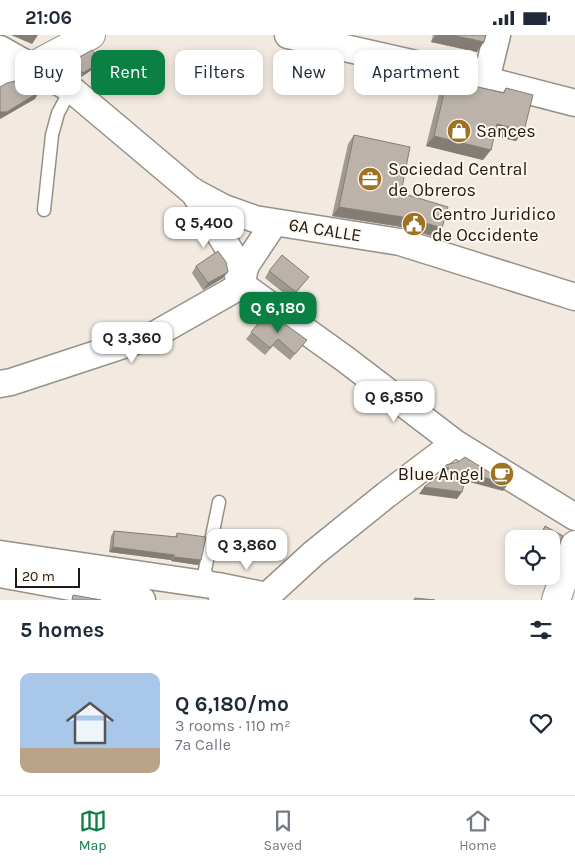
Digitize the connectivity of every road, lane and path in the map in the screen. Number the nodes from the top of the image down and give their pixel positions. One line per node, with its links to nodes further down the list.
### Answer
1 (91, 35): 5 (main road)
2 (288, 35): 9 (street)
3 (497, 35): 9 (street)
4 (0, 49): 6 (street, 6A CALLE)
5 (63, 50)
6 (15, 58)
7 (15, 71): 8 (main road)
8 (0, 75)
9 (486, 79): 12 (street)
10 (68, 95): 14 (lane)
11 (78, 95): 13 (street, 6A CALLE)
12 (575, 103)
13 (192, 191): 15 (street, 6A CALLE); 16 (street)
14 (44, 210)
15 (274, 223): 16 (street); 17 (street, 6A CALLE)
16 (242, 285): 18 (street); 19 (street)
17 (575, 297)
18 (0, 384)
19 (455, 443): 21 (street); 27 (street)
20 (219, 502): 25 (lane)
21 (575, 517)
22 (575, 545): 26 (main road)
23 (0, 554): 25 (street)
24 (0, 574): 28 (street)
25 (216, 593): 27 (street)
26 (555, 597)
27 (267, 598)
28 (142, 600)

